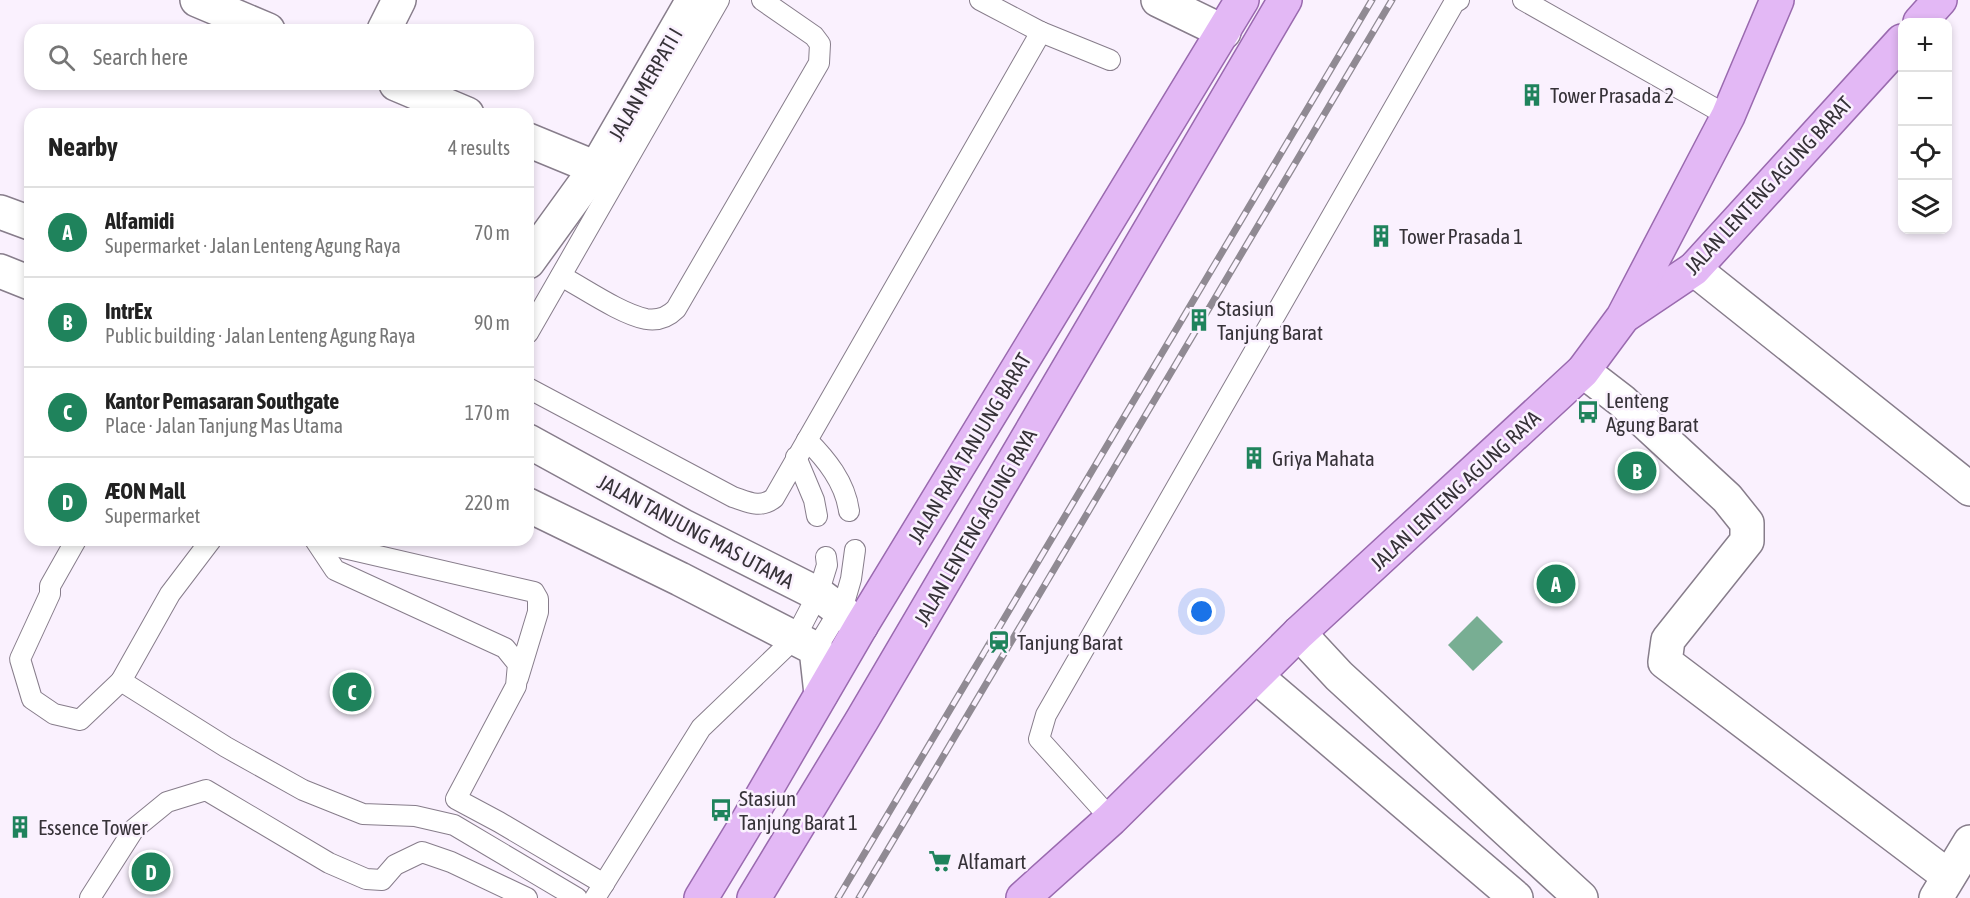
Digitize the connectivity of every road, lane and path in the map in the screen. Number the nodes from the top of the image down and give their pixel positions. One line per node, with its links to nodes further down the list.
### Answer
1 (197, 0): 15 (street)
2 (399, 0): 16 (street)
3 (693, 0): 25 (street, JALAN MERPATI I)
4 (718, 0): 31 (lane)
5 (762, 0): 31 (lane)
6 (980, 0): 17 (lane)
7 (1158, 0): 18 (street)
8 (1242, 0): 18 (main road, JALAN RAYA TANJUNG BARAT)
9 (1285, 0): 57 (main road, JALAN LENTENG AGUNG RAYA)
10 (1459, 0): 58 (lane)
11 (1523, 0): 23 (lane)
12 (1777, 0): 23 (main road, JALAN LENTENG AGUNG RAYA)
13 (1940, 0): 14 (main road)
14 (1924, 18)
15 (254, 24)
16 (387, 24)
17 (1041, 32): 20 (lane); 37 (lane)
18 (1224, 32): 50 (main road, JALAN RAYA TANJUNG BARAT)
19 (1898, 45): 29 (main road, JALAN LENTENG AGUNG BARAT)
20 (1110, 60)
21 (410, 90): 22 (street)
22 (453, 108)
23 (1728, 116): 33 (main road, JALAN LENTENG AGUNG RAYA)
24 (534, 142): 25 (street)
25 (596, 168): 28 (street, JALAN MERPATI I)
26 (0, 212): 27 (street)
27 (24, 221)
28 (534, 254)
29 (1694, 269): 33 (main road, JALAN LENTENG AGUNG BARAT); 40 (street)
30 (0, 271): 32 (street)
31 (561, 276): 34 (lane)
32 (24, 281)
33 (1623, 317): 35 (main road, JALAN LENTENG AGUNG RAYA)
34 (534, 323)
35 (1583, 371): 51 (main road, JALAN LENTENG AGUNG RAYA); 60 (street)
36 (534, 391): 39 (lane)
37 (807, 440): 39 (lane); 42 (lane)
38 (534, 444): 50 (street, JALAN TANJUNG MAS UTAMA)
39 (796, 457): 43 (lane)
40 (1970, 489)
41 (534, 508): 52 (street)
42 (849, 510)
43 (817, 516)
44 (73, 546): 54 (lane)
45 (206, 546): 54 (lane)
46 (320, 546): 55 (lane)
47 (338, 546): 55 (lane)
48 (855, 550): 50 (lane)
49 (826, 557): 50 (lane)
50 (839, 611): 52 (lane); 52 (lane); 56 (main road, JALAN RAYA TANJUNG BARAT)
51 (1299, 633): 53 (main road, JALAN LENTENG AGUNG RAYA); 69 (street)
52 (805, 643): 56 (street); 61 (lane)
53 (1257, 676): 58 (main road, JALAN LENTENG AGUNG RAYA); 68 (street)
54 (121, 681): 64 (lane)
55 (516, 686): 61 (lane)
56 (821, 694): 57 (main road); 65 (main road, JALAN RAYA TANJUNG BARAT)
57 (862, 720): 66 (main road, JALAN LENTENG AGUNG RAYA)
58 (1111, 819): 67 (main road, JALAN LENTENG AGUNG RAYA)
59 (1970, 842): 60 (street)
60 (1942, 887)
61 (599, 891)
62 (90, 898): 63 (lane)
63 (527, 898)
64 (577, 898)
65 (701, 898)
66 (754, 898)
67 (1023, 898)
68 (1516, 898)
69 (1581, 898)

